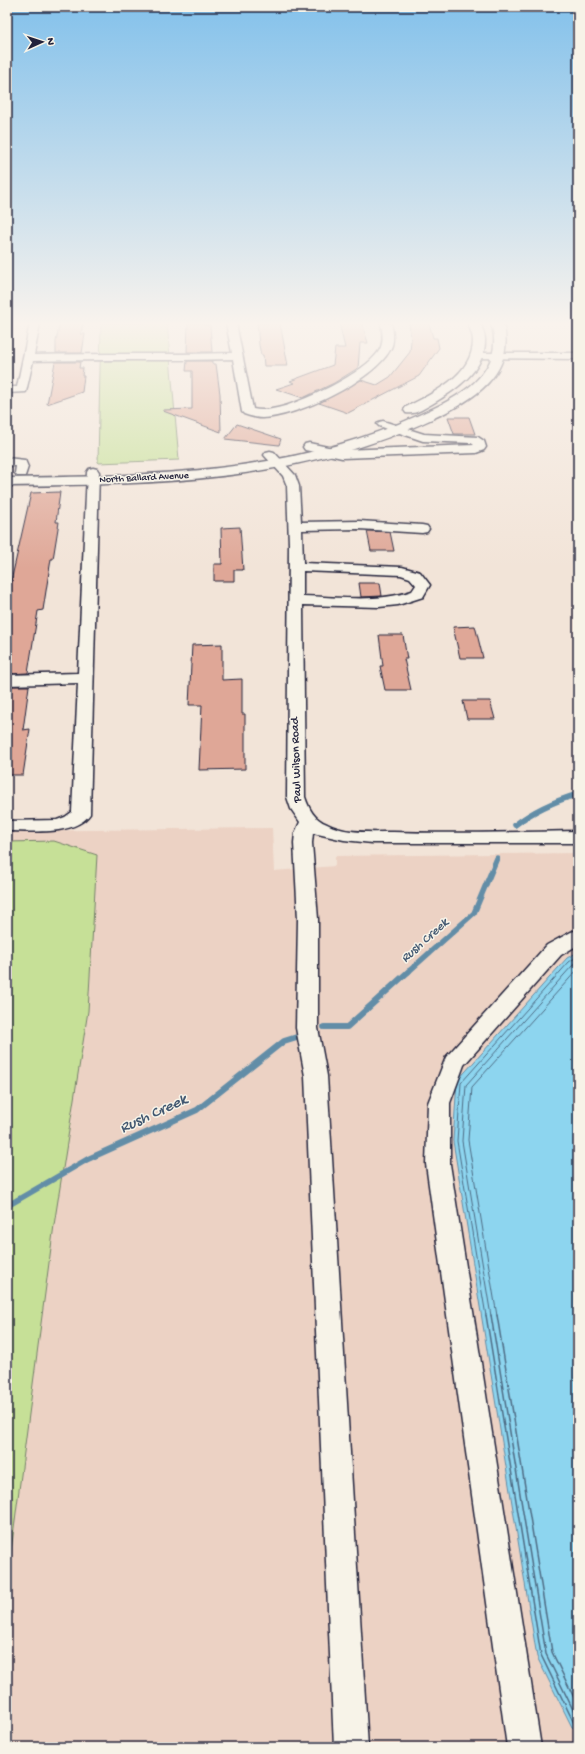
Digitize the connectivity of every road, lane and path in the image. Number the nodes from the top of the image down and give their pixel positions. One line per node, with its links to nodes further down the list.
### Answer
1 (247, 405): 2 (street)
2 (298, 405)
3 (419, 405): 5 (main road)
4 (451, 405): 6 (main road)
5 (383, 424): 6 (street); 7 (main road)
6 (405, 432): 8 (street); 8 (street); 9 (main road)
7 (309, 447): 9 (street); 10 (main road)
8 (402, 451): 9 (street)
9 (330, 452): 10 (main road)
10 (275, 460): 12 (main road, North Ballard Avenue); 13 (street, Paul Wilson Road)
11 (9, 476): 12 (main road, North Ballard Avenue)
12 (93, 476): 17 (street)
13 (295, 526): 14 (street); 15 (street, Paul Wilson Road)
14 (422, 530)
15 (295, 567): 16 (street, Paul Wilson Road); 16 (street)
16 (296, 600): 19 (street, Paul Wilson Road)
17 (86, 678): 18 (street); 20 (street)
18 (7, 680)
19 (309, 821): 21 (street, Paul Wilson Road); 23 (street)
20 (7, 826)
21 (578, 837)
22 (578, 936): 24 (street)
23 (351, 1747)
24 (524, 1747)

